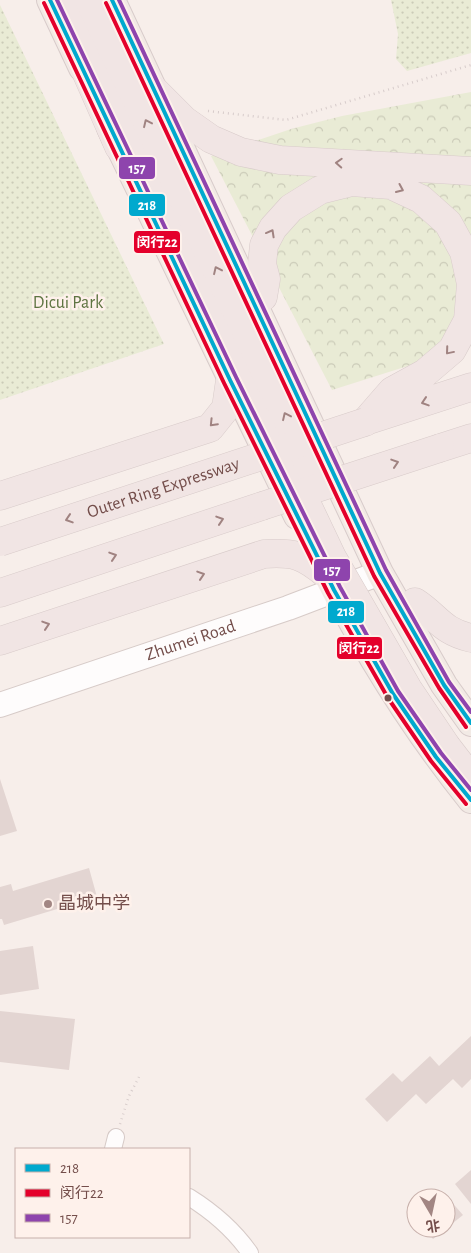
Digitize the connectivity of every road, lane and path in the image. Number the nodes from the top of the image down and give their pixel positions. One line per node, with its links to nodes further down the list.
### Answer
1 (50, 0): 10 (main road)
2 (54, 0): 10 (highway)
3 (66, 0): 31 (highway, bridge)
4 (89, 0): 30 (highway, one-way to 4, bridge)
5 (112, 0): 7 (main road)
6 (471, 65): 8 (path)
7 (154, 89): 9 (main road); 11 (highway, one-way to 7)
8 (199, 109)
9 (174, 132): 12 (main road); 21 (main road)
10 (119, 147): 13 (main road)
11 (464, 170)
12 (263, 297): 15 (highway, one-way to 15); 24 (main road)
13 (230, 380): 19 (highway, one-way to 19); 22 (main road)
14 (471, 387): 15 (highway, Outer Ring Expressway, one-way to 15)
15 (365, 422): 20 (highway, Outer Ring Expressway, one-way to 20, bridge)
16 (471, 438): 17 (highway)
17 (440, 448): 18 (highway); 23 (highway, one-way to 17, bridge)
18 (471, 454)
19 (0, 496)
20 (0, 542)
21 (380, 573): 22 (street, Zhumei Road); 29 (main road)
22 (330, 582): 26 (highway, one-way to 22); 28 (street, Zhumei Road); 32 (main road)
23 (0, 593)
24 (415, 602): 25 (highway); 27 (main road)
25 (471, 638)
26 (0, 641)
27 (471, 695)
28 (0, 704)
29 (471, 723)
30 (471, 751)
31 (471, 778)
32 (471, 800)
33 (139, 1077): 34 (path)
34 (114, 1143)
35 (190, 1199): 36 (street)
36 (250, 1253)

